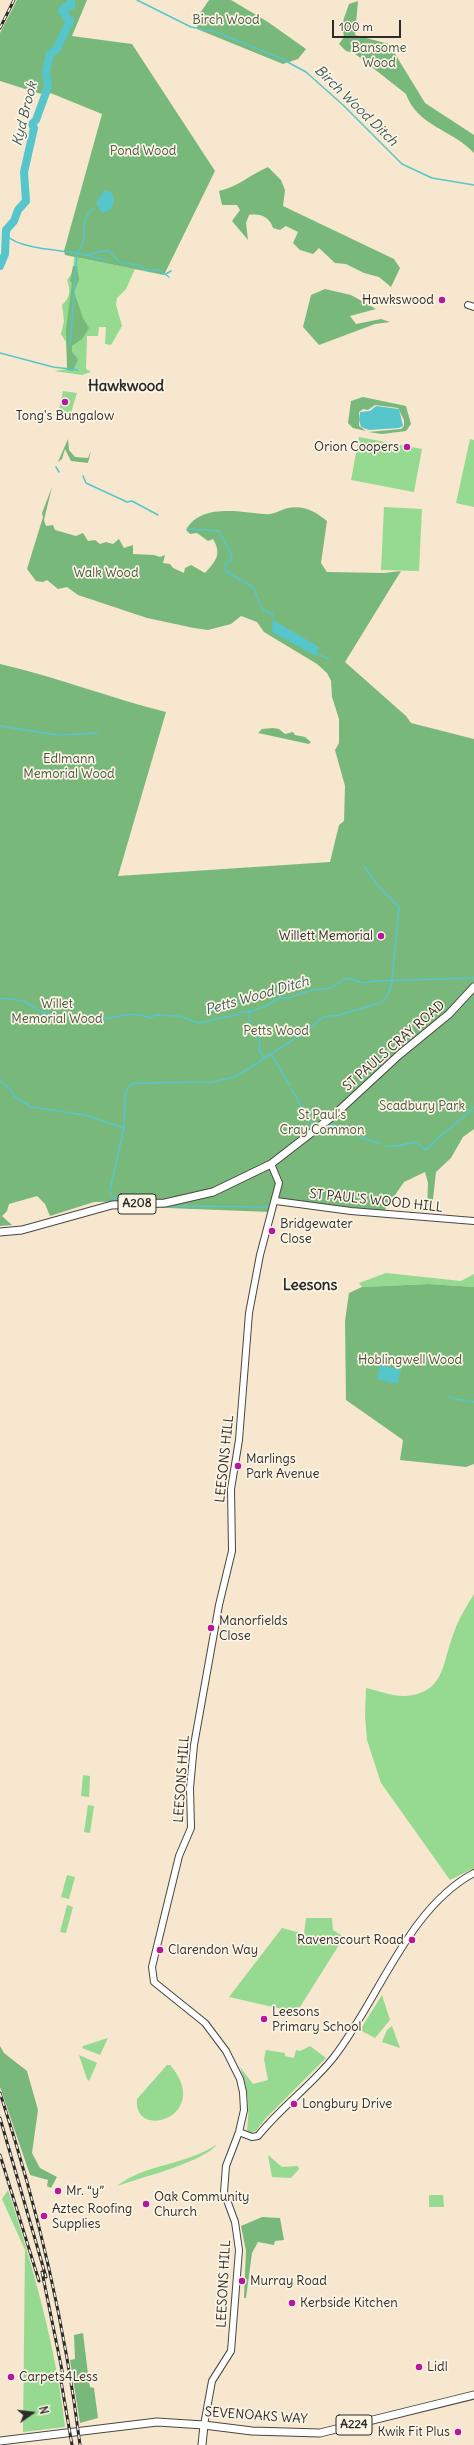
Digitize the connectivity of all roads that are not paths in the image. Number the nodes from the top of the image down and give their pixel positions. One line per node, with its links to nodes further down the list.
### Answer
1 (474, 987): 2 (main road, ST PAULS CRAY ROAD / A208)
2 (271, 1164): 3 (street, LEESONS HILL); 5 (main road, A208)
3 (276, 1201): 4 (street, ST PAUL'S WOOD HILL); 7 (street, LEESONS HILL)
4 (474, 1221)
5 (0, 1232)
6 (474, 1873): 7 (street)
7 (239, 2132): 9 (street, LEESONS HILL)
8 (474, 2395): 9 (main road, SEVENOAKS WAY / A224)
9 (204, 2425): 10 (main road, SEVENOAKS WAY / A224); 11 (main road)
10 (0, 2441)
11 (202, 2445)

